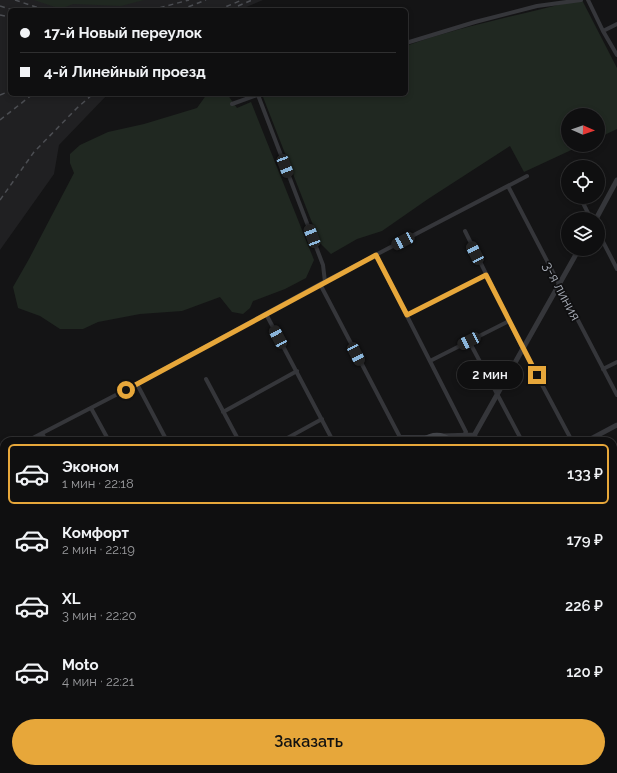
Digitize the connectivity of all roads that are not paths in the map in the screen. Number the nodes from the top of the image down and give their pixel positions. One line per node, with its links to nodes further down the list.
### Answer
1 (581, 0): 5 (street)
2 (588, 0): 4 (street)
3 (617, 24): 4 (street)
4 (603, 31): 6 (street)
5 (408, 42)
6 (617, 55)
7 (254, 96): 9 (street)
8 (260, 96): 20 (street)
9 (232, 104)
10 (527, 176): 12 (street)
11 (617, 180): 13 (street)
12 (508, 186): 16 (street); 22 (street, 3-я линия)
13 (600, 212)
14 (464, 231): 19 (street)
15 (605, 246): 18 (street)
16 (376, 255): 20 (street); 24 (street)
17 (575, 256): 22 (street)
18 (617, 269)
19 (486, 275): 24 (street); 25 (street)
20 (325, 282): 21 (street)
21 (320, 284): 23 (street); 51 (street)
22 (560, 285): 27 (street); 30 (street, 3-я линия)
23 (266, 314): 31 (street); 33 (street)
24 (407, 315): 28 (street)
25 (509, 321): 26 (street); 27 (street)
26 (469, 341): 28 (street); 34 (street)
27 (523, 349): 34 (street); 54 (street)
28 (430, 361): 41 (street)
29 (617, 362): 30 (street)
30 (603, 369): 35 (street, 3-я линия)
31 (297, 371): 37 (street); 38 (street)
32 (206, 379): 37 (street)
33 (137, 384): 36 (street); 47 (street)
34 (497, 395): 42 (street); 53 (street)
35 (617, 395)
36 (91, 408): 40 (street); 46 (street)
37 (223, 412): 48 (street)
38 (322, 420): 49 (street); 50 (street)
39 (617, 425): 55 (street)
40 (42, 433): 44 (street); 45 (street)
41 (464, 435): 42 (street); 43 (street)
42 (475, 435)
43 (442, 436): 52 (main road)
44 (34, 437)
45 (44, 437)
46 (107, 437)
47 (165, 437)
48 (237, 437)
49 (291, 437)
50 (331, 437)
51 (400, 437)
52 (430, 437)
53 (520, 437)
54 (570, 437)
55 (594, 437)

